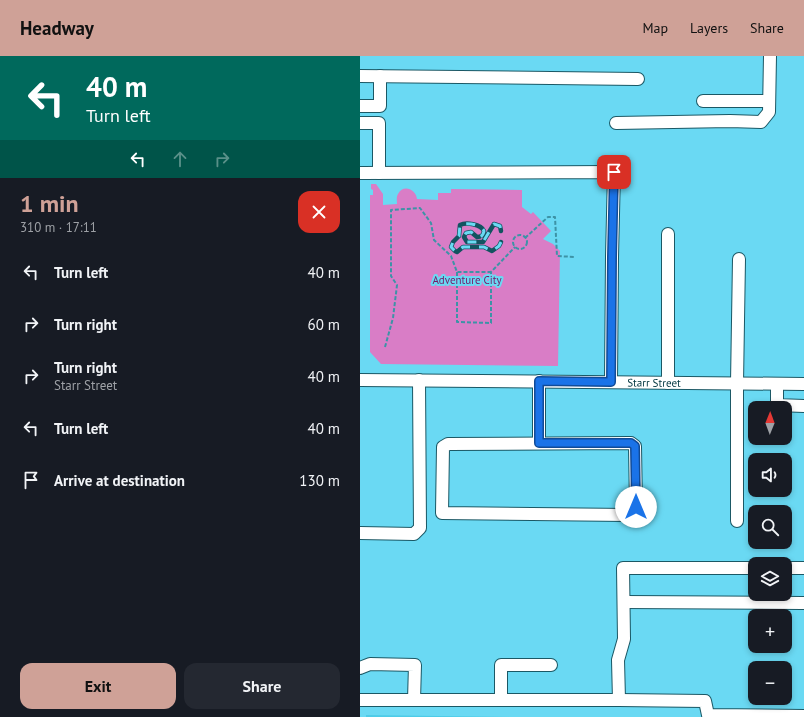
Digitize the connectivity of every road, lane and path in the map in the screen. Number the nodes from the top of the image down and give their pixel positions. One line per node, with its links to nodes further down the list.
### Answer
1 (770, 56): 6 (street)
2 (360, 76): 3 (street)
3 (380, 76): 4 (street); 7 (street)
4 (638, 79)
5 (703, 101): 6 (street)
6 (769, 101): 9 (street)
7 (360, 106)
8 (360, 123): 11 (street)
9 (616, 123)
10 (360, 173): 11 (street)
11 (379, 173): 23 (street)
12 (668, 234): 24 (street)
13 (525, 238): 14 (path); 14 (path); 15 (path)
14 (515, 247): 18 (path)
15 (575, 257)
16 (740, 259): 25 (street)
17 (457, 272): 18 (path); 18 (path); 19 (path)
18 (491, 272)
19 (385, 347)
20 (360, 380): 21 (street, Starr Street)
21 (419, 380): 22 (street, Starr Street); 31 (street)
22 (539, 381): 23 (street, Starr Street); 29 (street)
23 (611, 382): 24 (street, Starr Street)
24 (668, 383): 25 (street, Starr Street)
25 (736, 383): 26 (street, Starr Street); 30 (street)
26 (777, 384): 27 (street, Starr Street); 28 (street)
27 (804, 384)
28 (804, 406)
29 (539, 443): 29 (street)
30 (737, 521)
31 (360, 533)
32 (748, 568): 35 (street)
33 (792, 568): 34 (street)
34 (804, 568)
35 (624, 602): 36 (street); 42 (street)
36 (804, 603)
37 (551, 665): 41 (street)
38 (360, 668): 40 (street)
39 (360, 700): 40 (street)
40 (414, 700): 41 (street)
41 (501, 700): 42 (street)
42 (619, 700): 43 (street)
43 (804, 716)

